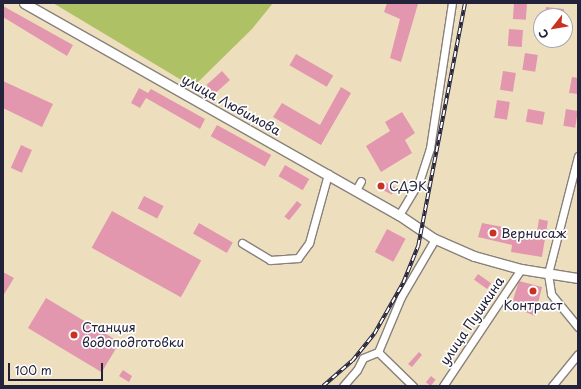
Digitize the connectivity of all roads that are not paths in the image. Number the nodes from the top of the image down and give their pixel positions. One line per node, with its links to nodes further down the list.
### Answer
1 (24, 3): 4 (main road, улица Любимова)
2 (452, 3): 7 (street)
3 (578, 156): 11 (street)
4 (328, 174): 6 (main road, улица Любимова); 9 (street)
5 (361, 181): 6 (street)
6 (356, 190): 7 (main road, улица Любимова)
7 (399, 215): 8 (main road, улица Любимова)
8 (435, 239): 10 (main road, улица Любимова); 14 (street)
9 (242, 244)
10 (520, 269): 11 (main road, улица Любимова); 18 (street, улица Пушкина)
11 (548, 274): 12 (main road, улица Любимова); 13 (street)
12 (578, 278)
13 (578, 327)
14 (378, 352): 16 (street); 17 (street)
15 (578, 354): 19 (street)
16 (343, 386)
17 (413, 386)
18 (443, 386)
19 (552, 386)

